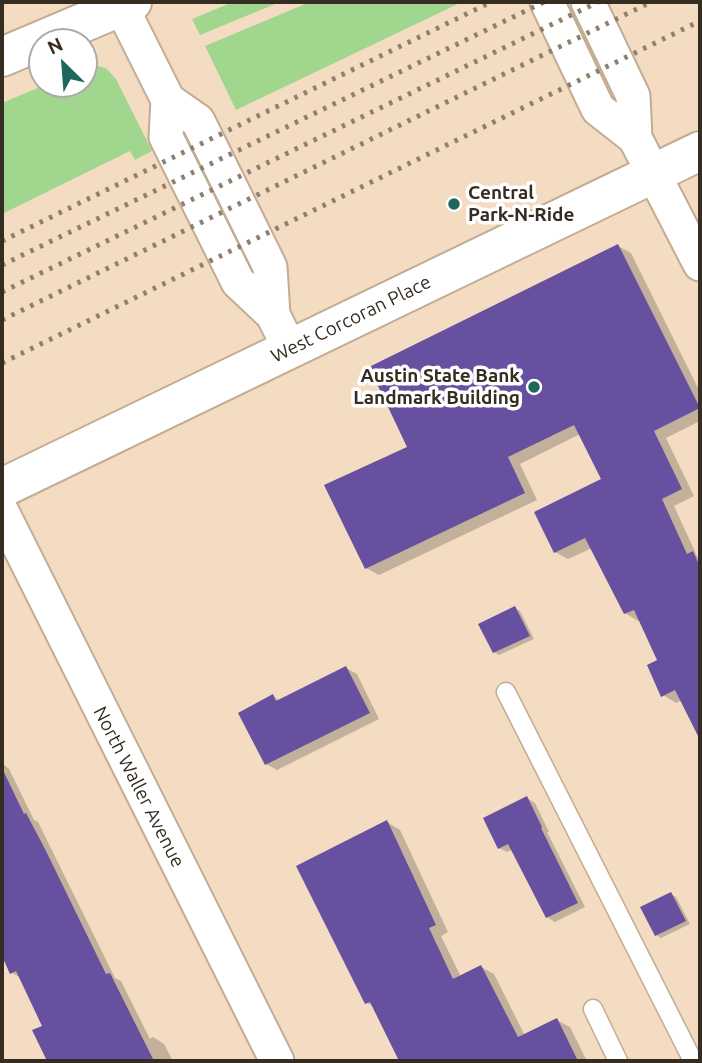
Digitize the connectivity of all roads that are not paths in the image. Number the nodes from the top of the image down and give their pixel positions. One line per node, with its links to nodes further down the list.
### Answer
1 (547, 2): 5 (street)
2 (588, 2): 5 (street)
3 (124, 3): 4 (street); 9 (street)
4 (2, 57)
5 (635, 138): 7 (street)
6 (700, 151): 7 (street, West Corcoran Place)
7 (654, 173): 8 (street); 9 (street, West Corcoran Place)
8 (700, 264)
9 (290, 349): 10 (street, West Corcoran Place)
10 (2, 488)
11 (2, 512): 14 (street, North Waller Avenue)
12 (506, 692): 16 (lane)
13 (593, 1009): 15 (lane)
14 (277, 1061)
15 (618, 1061)
16 (693, 1061)

